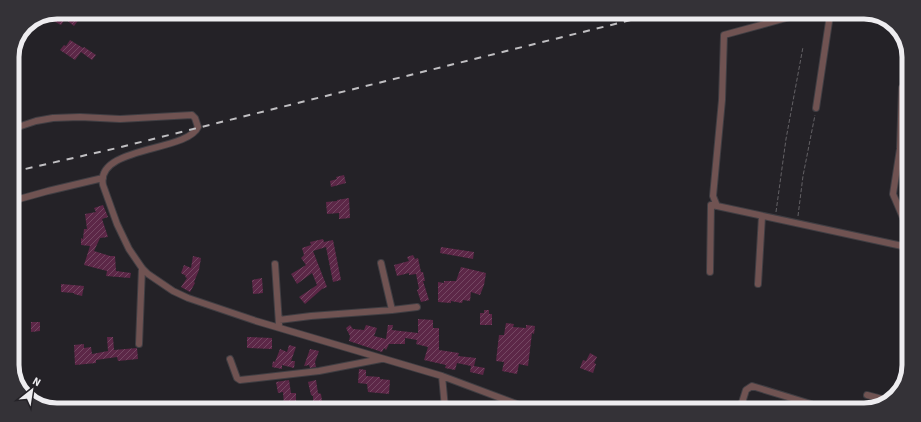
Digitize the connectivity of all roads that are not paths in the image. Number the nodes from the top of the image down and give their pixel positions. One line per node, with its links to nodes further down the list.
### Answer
1 (783, 19): 8 (street)
2 (829, 19): 4 (street)
3 (902, 88): 9 (street)
4 (816, 108)
5 (19, 127): 6 (street)
6 (103, 178): 7 (street); 14 (street)
7 (19, 199)
8 (717, 206): 10 (street); 15 (street)
9 (902, 215)
10 (762, 216): 11 (street); 16 (street)
11 (902, 246)
12 (381, 263): 18 (street)
13 (275, 264): 19 (street)
14 (142, 268): 20 (street); 21 (street)
15 (710, 272)
16 (758, 284)
17 (417, 307): 18 (street)
18 (392, 310): 19 (street)
19 (279, 320): 20 (street)
20 (279, 327): 22 (street)
21 (139, 344)
22 (383, 358): 23 (street); 24 (street)
23 (230, 359)
24 (442, 376): 27 (street); 28 (street)
25 (867, 395): 26 (street)
26 (881, 399)
27 (444, 403)
28 (514, 403)
29 (742, 403): 30 (street)
30 (807, 403)

